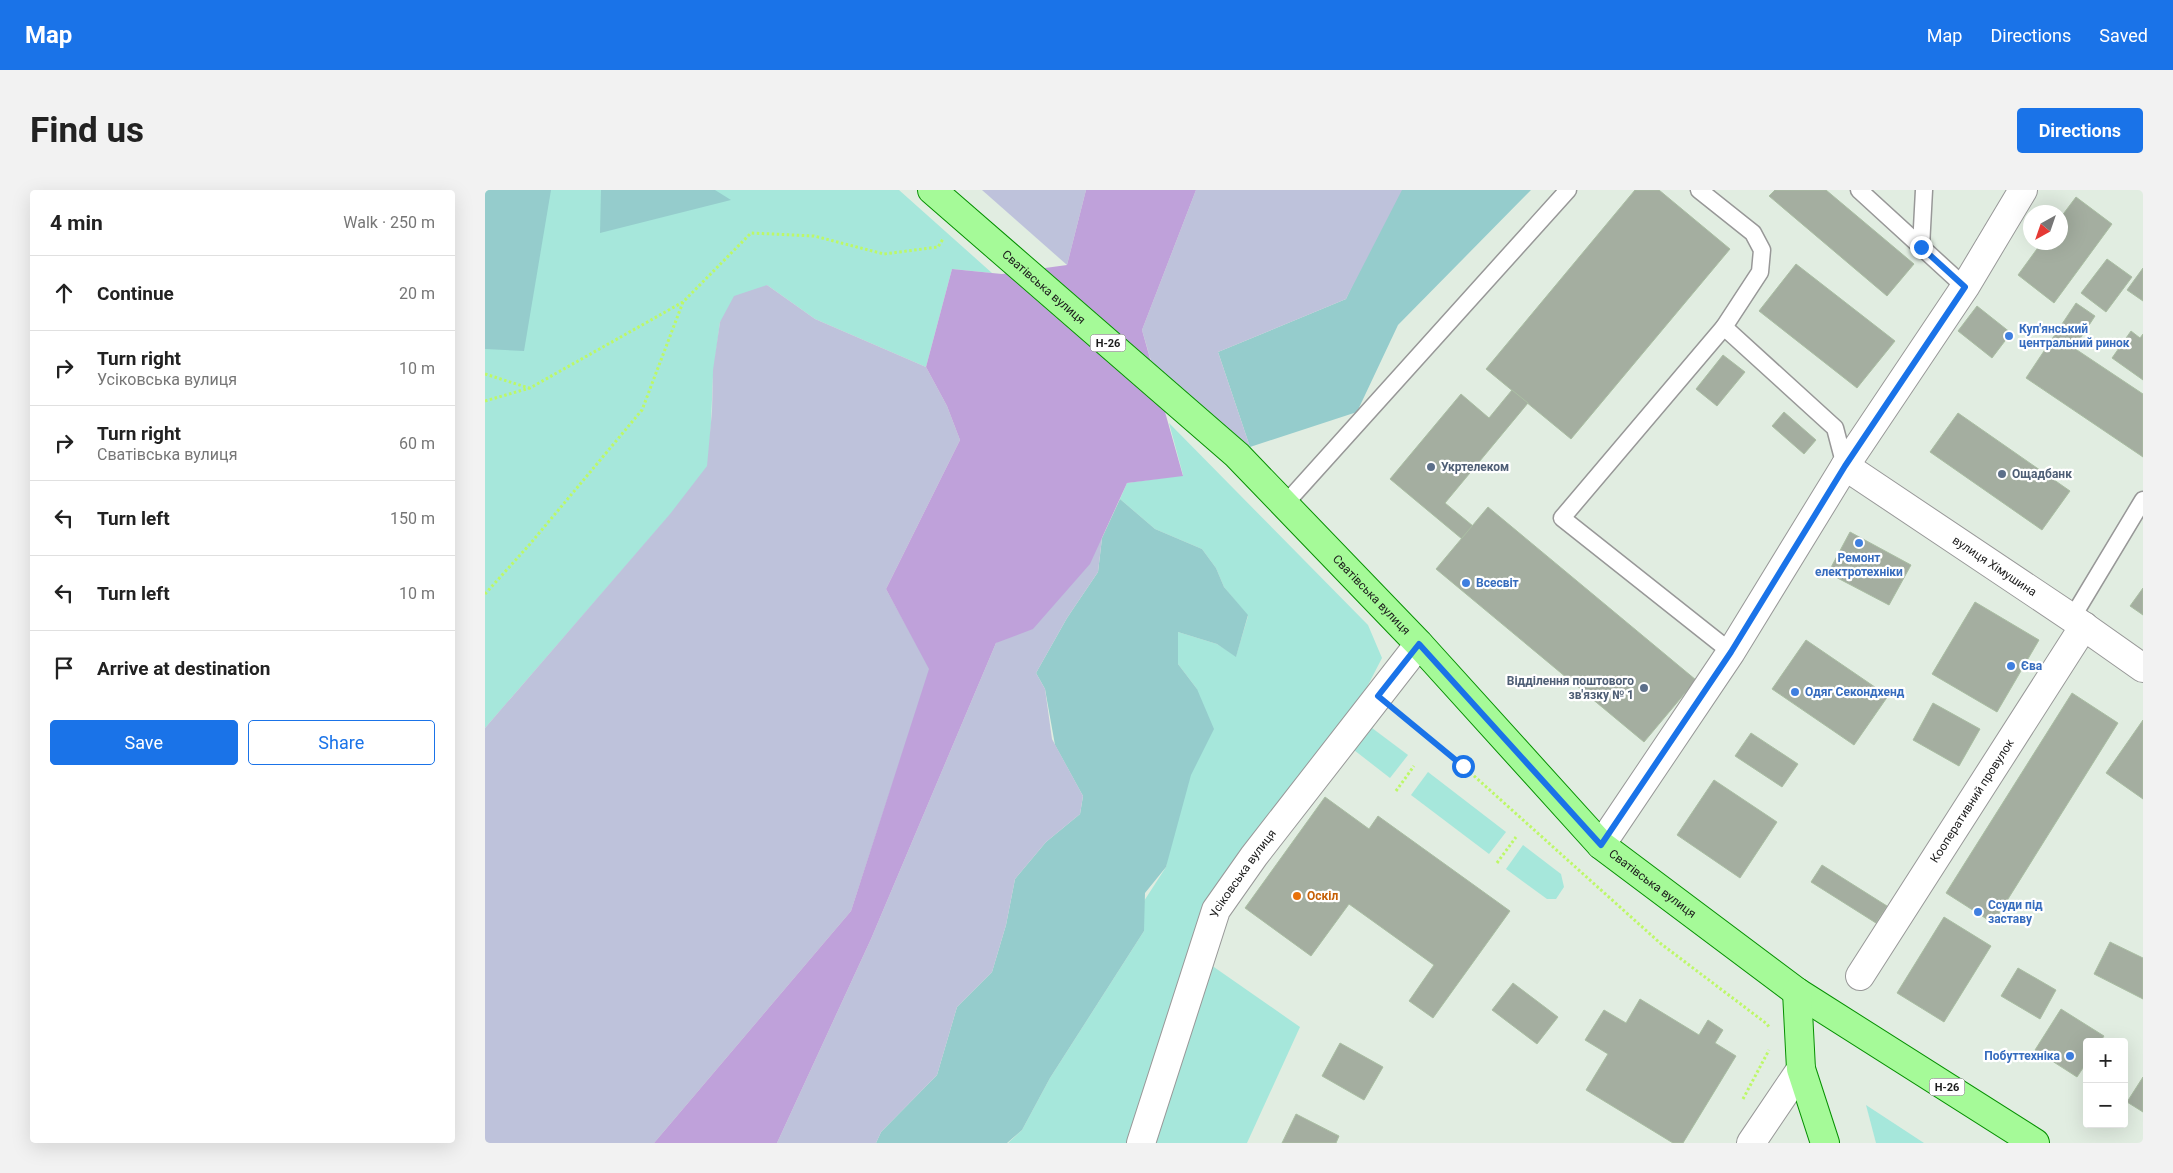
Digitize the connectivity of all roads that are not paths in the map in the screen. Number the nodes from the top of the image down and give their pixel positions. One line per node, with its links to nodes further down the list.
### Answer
1 (932, 190): 12 (main road, Сватівська вулиця / Н-26)
2 (1567, 190): 12 (lane)
3 (1699, 190): 9 (lane)
4 (1859, 190): 7 (lane)
5 (1924, 190): 7 (lane)
6 (2023, 190): 8 (street)
7 (1921, 247): 8 (lane)
8 (1965, 287): 10 (street)
9 (1724, 327): 10 (lane); 15 (lane)
10 (1845, 466): 13 (street, вулиця Хімушина); 15 (street)
11 (2143, 500): 13 (lane)
12 (1285, 504): 14 (main road, Сватівська вулиця / Н-26)
13 (2078, 622): 16 (street, вулиця Хімушина); 18 (street, Кооперативний провулок)
14 (1419, 644): 17 (main road, Сватівська вулиця / Н-26); 21 (street, Усіковська вулиця)
15 (1731, 652): 17 (street)
16 (2143, 668)
17 (1601, 845): 19 (main road, Сватівська вулиця / Н-26)
18 (1859, 976)
19 (1797, 992): 20 (main road); 24 (main road, Сватівська вулиця / Н-26)
20 (1801, 1069): 22 (street); 23 (main road)
21 (1141, 1143)
22 (1751, 1143)
23 (1825, 1143)
24 (2035, 1143)

